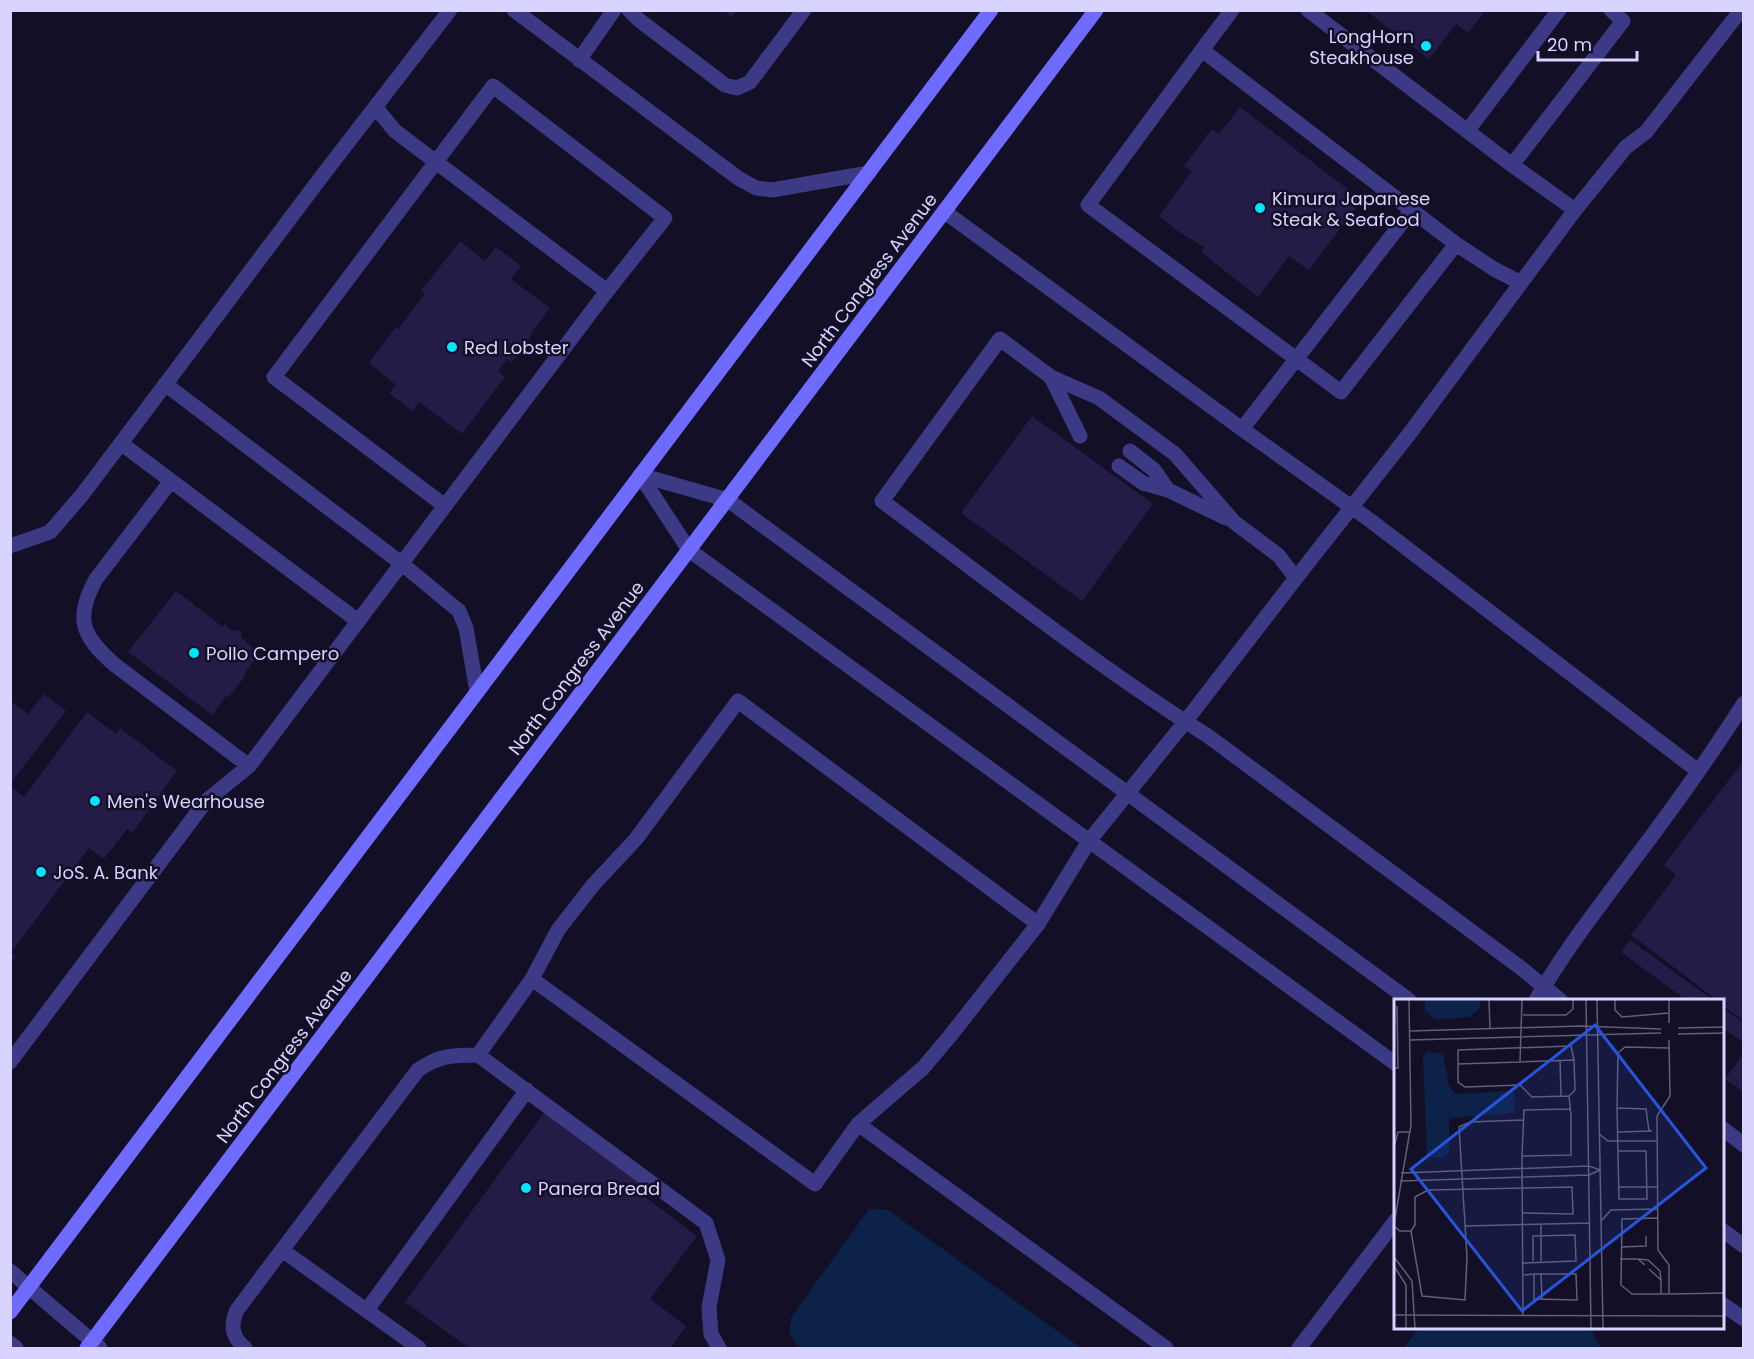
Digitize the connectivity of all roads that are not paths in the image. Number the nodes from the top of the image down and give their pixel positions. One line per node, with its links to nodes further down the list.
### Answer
1 (450, 10): 15 (lane)
2 (514, 10): 14 (lane)
3 (614, 10): 14 (lane)
4 (629, 10): 5 (lane)
5 (804, 10)
6 (992, 10): 19 (main road)
7 (1096, 10): 22 (main road, North Congress Avenue)
8 (1232, 10): 13 (lane)
9 (1308, 10): 16 (lane)
10 (1559, 10): 16 (lane)
11 (1611, 10): 18 (lane)
12 (1740, 10): 21 (lane)
13 (1202, 50): 20 (lane); 26 (lane)
14 (579, 60): 19 (lane)
15 (376, 108): 17 (lane); 28 (lane)
16 (1467, 130): 18 (lane)
17 (436, 162): 25 (lane); 25 (lane); 38 (lane)
18 (1512, 165): 21 (lane)
19 (869, 173): 34 (main road)
20 (1411, 210): 23 (lane); 26 (lane)
21 (1575, 210): 24 (lane)
22 (945, 212): 30 (lane); 37 (main road, North Congress Avenue)
23 (1455, 244): 24 (lane); 26 (lane)
24 (1521, 283): 39 (lane)
25 (607, 291): 38 (lane)
26 (1296, 359): 30 (lane)
27 (1051, 377): 29 (lane); 40 (lane); 48 (lane)
28 (165, 384): 31 (lane); 43 (lane)
29 (1090, 422)
30 (1242, 429): 39 (lane)
31 (122, 444): 35 (lane); 41 (lane)
32 (1130, 451): 36 (lane)
33 (1119, 466): 36 (lane)
34 (640, 475): 37 (lane); 42 (lane); 46 (main road)
35 (171, 481): 45 (lane); 49 (lane)
36 (1168, 490): 40 (lane)
37 (728, 500): 42 (main road, North Congress Avenue); 51 (lane)
38 (445, 506): 43 (lane)
39 (1352, 507): 44 (lane); 50 (lane)
40 (1234, 522): 44 (lane)
41 (10, 546)
42 (689, 550): 52 (lane); 77 (main road, North Congress Avenue)
43 (401, 563): 45 (lane); 46 (lane)
44 (1296, 578): 48 (lane)
45 (358, 621): 49 (lane)
46 (477, 692): 71 (main road)
47 (1743, 703): 50 (lane)
48 (1185, 722): 51 (lane); 55 (lane)
49 (249, 766): 60 (lane)
50 (1698, 771): 55 (lane)
51 (1128, 793): 52 (lane); 56 (lane)
52 (1089, 841): 53 (lane); 61 (lane)
53 (1038, 924): 54 (lane); 63 (lane)
54 (532, 979): 59 (lane); 63 (lane)
55 (1544, 987): 57 (lane); 58 (lane)
56 (1408, 999)
57 (1537, 999)
58 (1559, 999)
59 (478, 1055): 62 (lane); 69 (lane)
60 (10, 1062)
61 (1394, 1063)
62 (527, 1090): 73 (lane); 81 (lane)
63 (858, 1124): 82 (lane)
64 (1724, 1130): 65 (lane)
65 (1743, 1145)
66 (1394, 1221): 83 (lane)
67 (1724, 1232): 68 (lane)
68 (1743, 1246)
69 (282, 1250): 73 (lane); 79 (lane)
70 (10, 1271): 71 (lane)
71 (29, 1287): 74 (main road); 77 (lane)
72 (1724, 1305): 75 (lane)
73 (367, 1310): 80 (lane)
74 (10, 1312)
75 (1743, 1319)
76 (10, 1343): 78 (lane)
77 (93, 1346)
78 (16, 1348)
79 (245, 1348)
80 (419, 1348)
81 (719, 1348)
82 (1166, 1348)
83 (1299, 1348)

